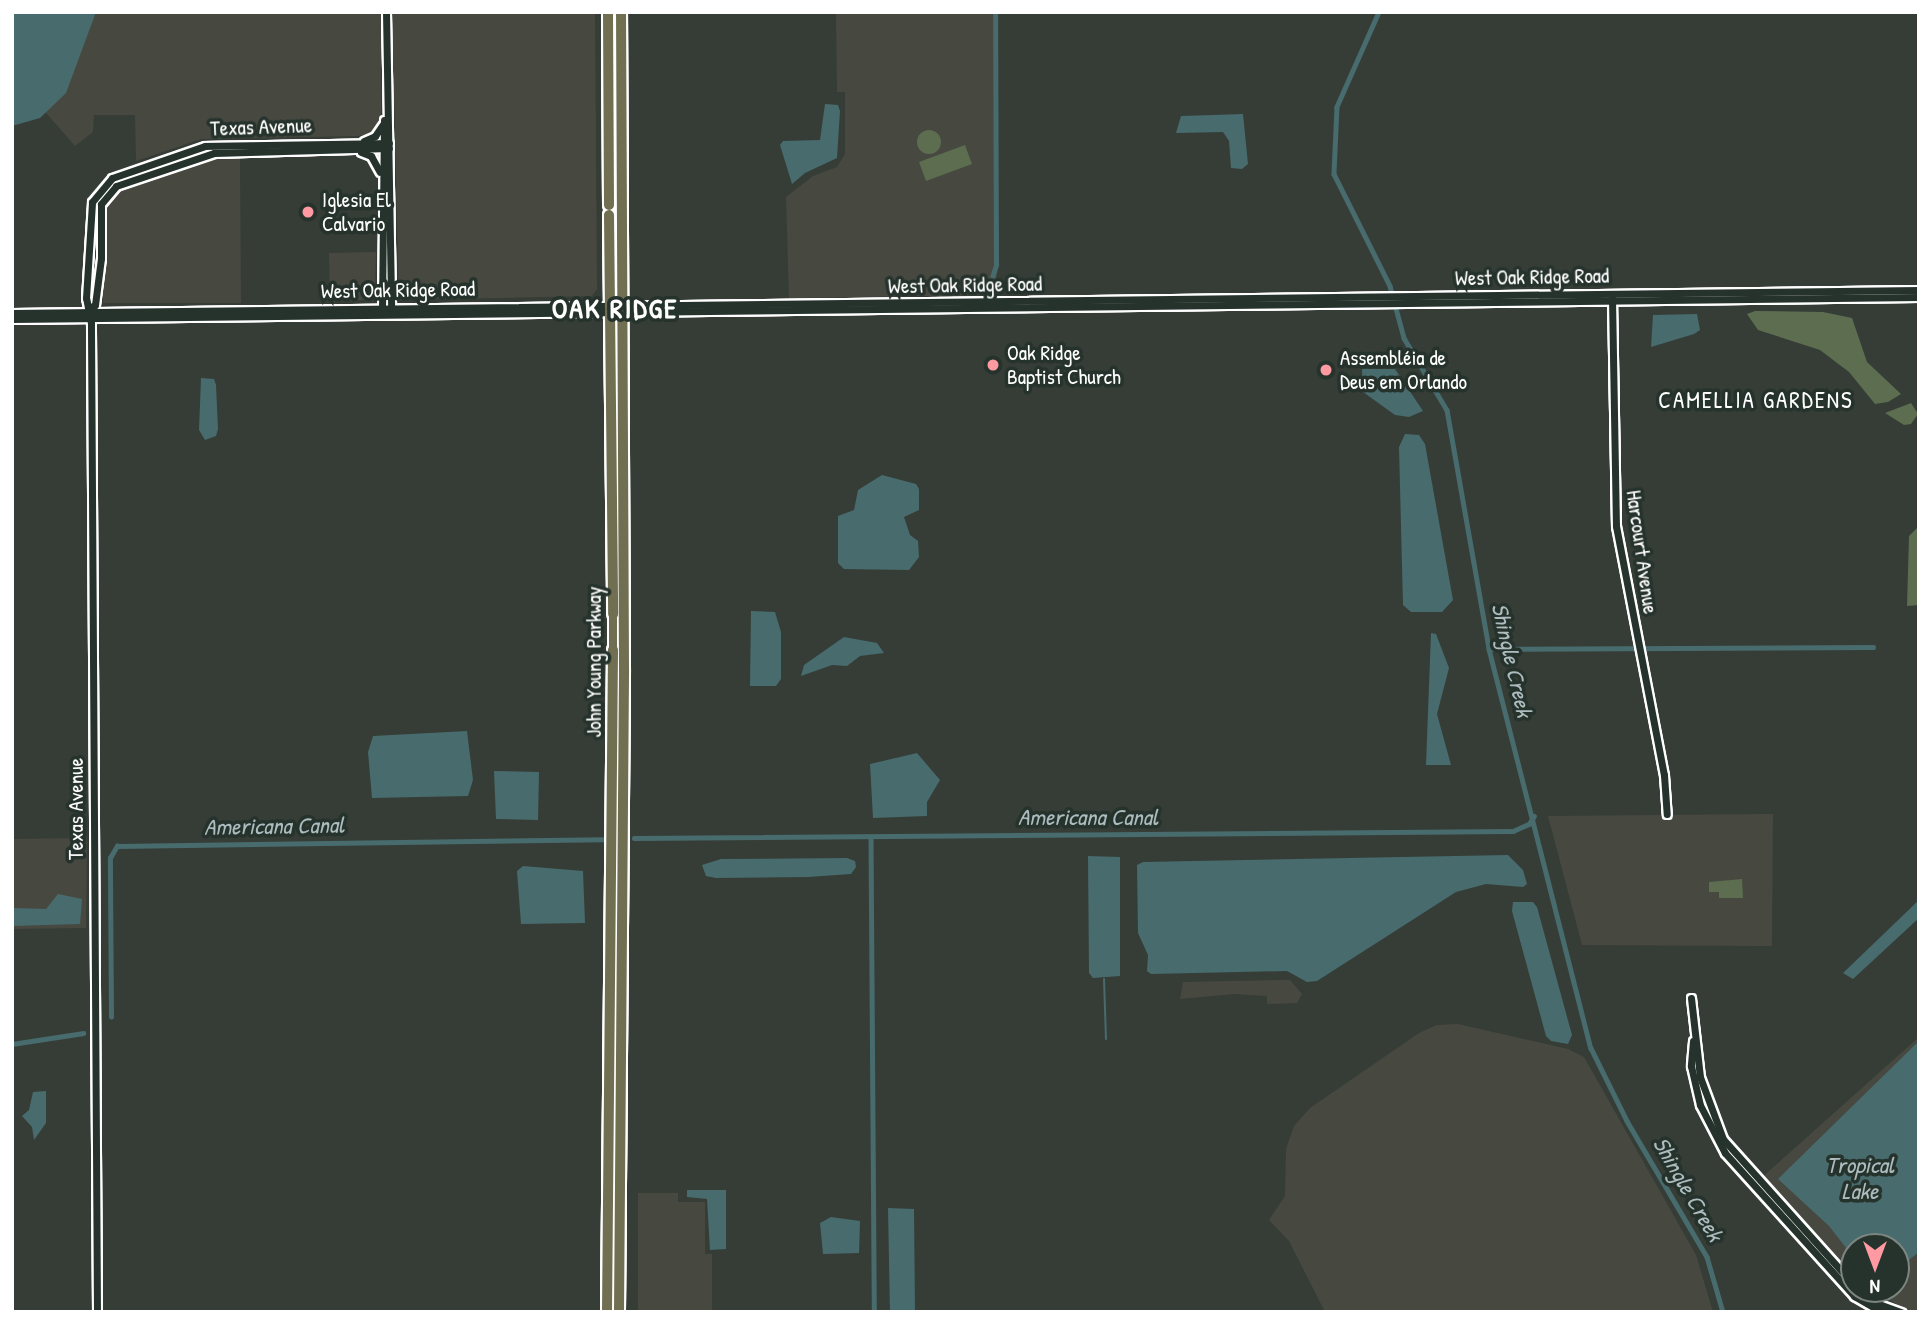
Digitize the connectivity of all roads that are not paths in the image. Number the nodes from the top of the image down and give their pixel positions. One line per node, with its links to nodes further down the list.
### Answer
1 (386, 12): 4 (street)
2 (608, 12): 25 (highway, John Young Parkway)
3 (621, 12): 26 (highway, John Young Parkway)
4 (387, 84): 5 (street); 6 (street)
5 (384, 121): 6 (street); 7 (street)
6 (386, 146): 7 (street, Texas Avenue); 8 (street); 31 (street)
7 (355, 147): 8 (street); 32 (street, Texas Avenue)
8 (381, 180): 30 (street)
9 (1768, 291): 10 (street, West Oak Ridge Road); 11 (street, West Oak Ridge Road); 17 (street)
10 (1612, 292): 12 (street, West Oak Ridge Road); 19 (street, Harcourt Avenue)
11 (1917, 294): 17 (street, West Oak Ridge Road)
12 (1499, 295): 13 (street, West Oak Ridge Road); 21 (street)
13 (1422, 296): 16 (street, West Oak Ridge Road); 18 (street)
14 (1301, 298): 15 (street, West Oak Ridge Road); 18 (street, West Oak Ridge Road); 24 (street)
15 (1244, 299): 22 (street, West Oak Ridge Road); 28 (street)
16 (1412, 300): 18 (street, West Oak Ridge Road); 18 (street, West Oak Ridge Road); 21 (street, West Oak Ridge Road)
17 (1715, 300): 19 (street, West Oak Ridge Road)
18 (1386, 302): 24 (street, West Oak Ridge Road)
19 (1612, 302): 21 (street, West Oak Ridge Road); 40 (street, Harcourt Avenue)
20 (923, 303): 22 (street, West Oak Ridge Road); 27 (street, West Oak Ridge Road); 33 (street)
21 (1440, 304)
22 (1082, 305): 28 (street, West Oak Ridge Road); 33 (street, West Oak Ridge Road)
23 (496, 306): 25 (street, West Oak Ridge Road); 31 (street, West Oak Ridge Road); 34 (street)
24 (1273, 306): 28 (street, West Oak Ridge Road)
25 (610, 309): 26 (street, West Oak Ridge Road); 34 (street, West Oak Ridge Road); 37 (highway, John Young Parkway)
26 (621, 309): 27 (street, West Oak Ridge Road); 39 (highway, John Young Parkway)
27 (781, 309): 33 (street, West Oak Ridge Road)
28 (1207, 309)
29 (229, 310): 30 (street, West Oak Ridge Road); 32 (street, West Oak Ridge Road); 36 (street)
30 (382, 311): 31 (street, West Oak Ridge Road); 36 (street, West Oak Ridge Road)
31 (391, 311): 34 (street, West Oak Ridge Road)
32 (91, 312): 35 (street, West Oak Ridge Road); 35 (street, West Oak Ridge Road); 36 (street, West Oak Ridge Road); 47 (street, Texas Avenue)
33 (860, 312)
34 (440, 315)
35 (12, 316)
36 (215, 317)
37 (613, 614): 38 (main road, John Young Parkway)
38 (613, 650): 39 (highway); 41 (highway, John Young Parkway)
39 (624, 669): 42 (highway, John Young Parkway)
40 (1667, 814)
41 (613, 938): 42 (highway); 48 (highway, John Young Parkway)
42 (623, 955): 49 (highway, John Young Parkway)
43 (1691, 998): 44 (street)
44 (1693, 1041): 45 (street); 50 (street)
45 (1840, 1269)
46 (1876, 1303): 51 (street)
47 (97, 1312)
48 (607, 1312)
49 (619, 1312)
50 (1882, 1312)
51 (1901, 1312)

